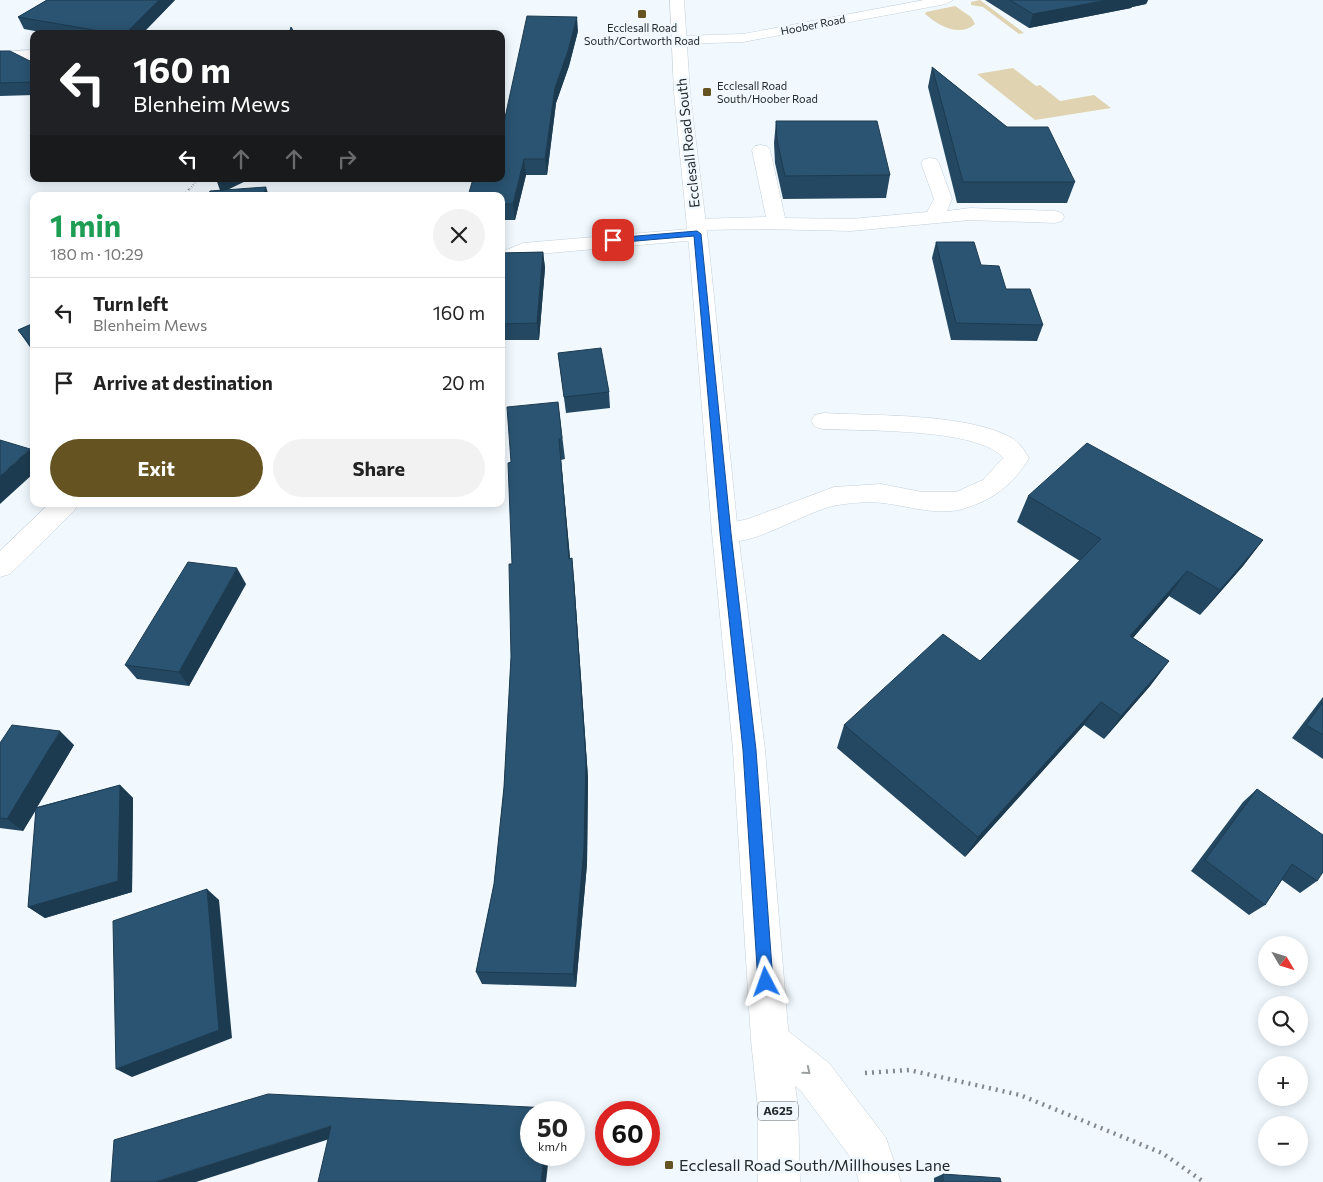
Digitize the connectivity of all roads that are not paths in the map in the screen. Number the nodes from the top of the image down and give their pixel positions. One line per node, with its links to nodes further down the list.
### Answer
1 (677, 0): 3 (main road, Ecclesall Road South / A625)
2 (946, 0): 3 (main road, Hoober Road)
3 (679, 40): 11 (main road, Ecclesall Road South / A625)
4 (30, 55): 5 (main road)
5 (0, 57)
6 (761, 150): 10 (main road)
7 (930, 163): 8 (main road)
8 (934, 216): 9 (main road); 10 (main road)
9 (1055, 217)
10 (777, 224): 11 (main road)
11 (697, 229): 12 (main road); 15 (main road, Ecclesall Road South / A625)
12 (505, 257)
13 (823, 421): 15 (main road)
14 (62, 507): 16 (main road)
15 (726, 533): 17 (main road, Ecclesall Road South / A625)
16 (0, 567)
17 (770, 1040): 18 (main road, Ecclesall Road South / A625); 19 (main road, one-way to 19)
18 (778, 1182)
19 (880, 1182)

